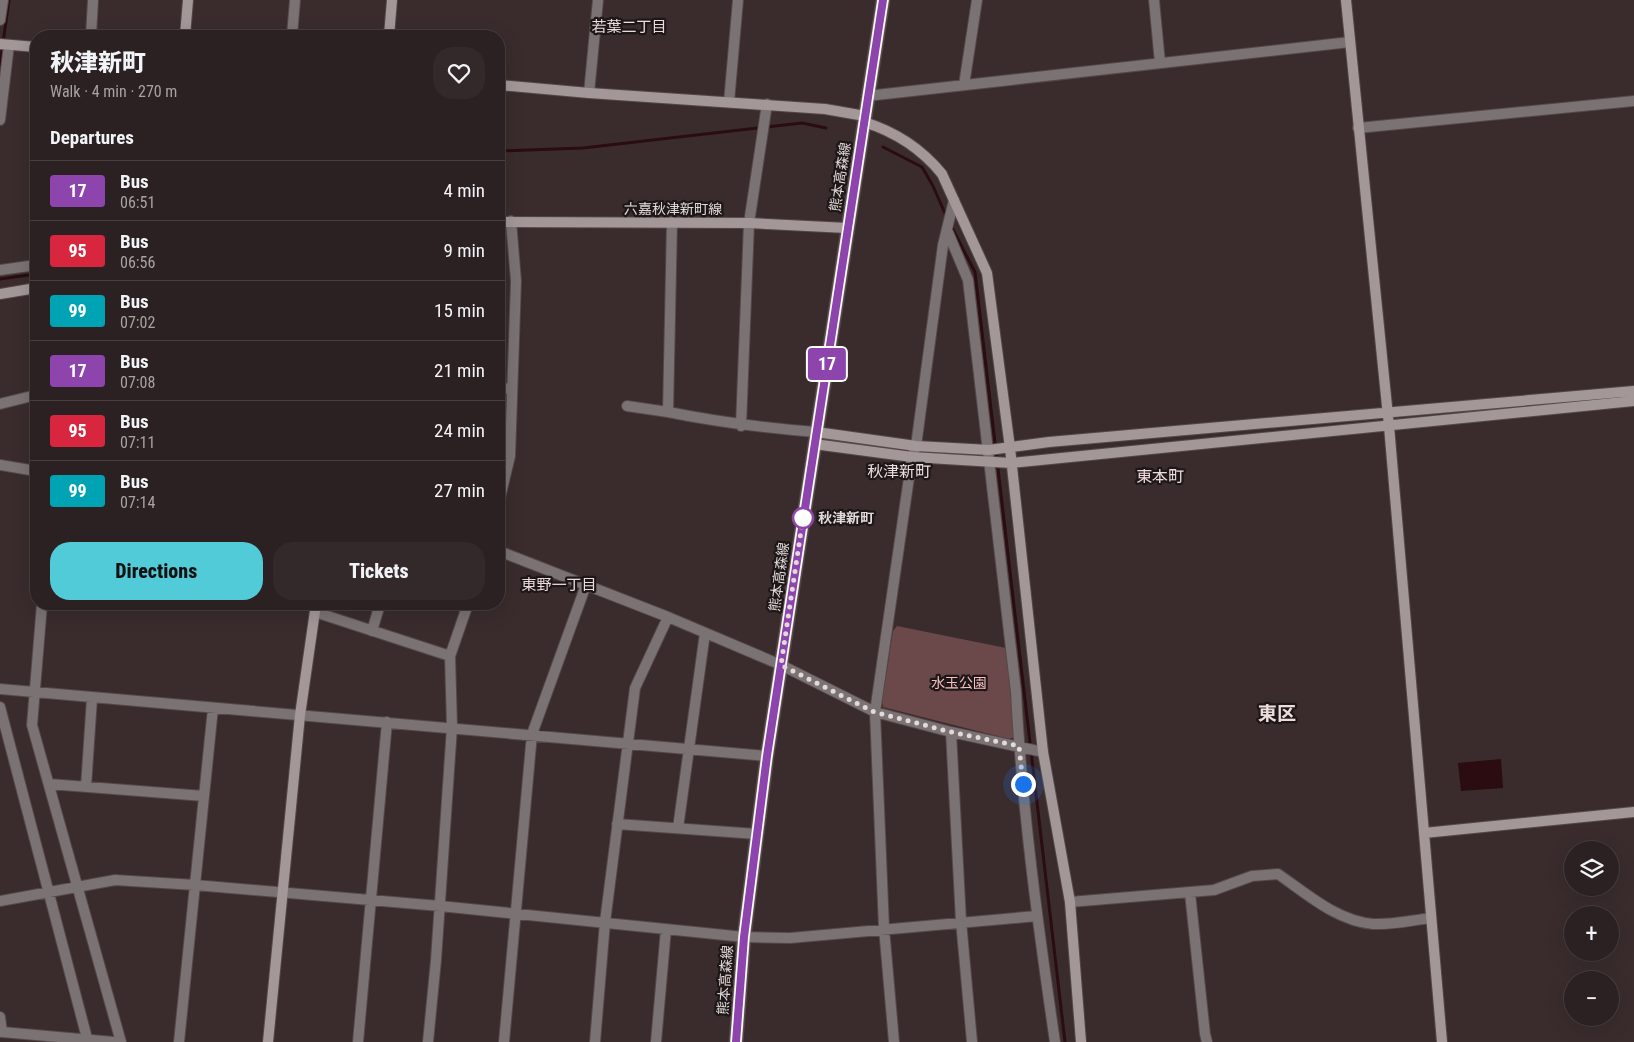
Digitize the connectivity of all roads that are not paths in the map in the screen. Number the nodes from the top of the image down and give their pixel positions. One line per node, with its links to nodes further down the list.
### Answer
1 (3, 0): 12 (street)
2 (93, 0): 13 (street)
3 (188, 0): 14 (street)
4 (295, 0): 15 (street)
5 (392, 0): 16 (street)
6 (598, 0): 23 (street)
7 (738, 0): 26 (street)
8 (883, 0): 24 (main road, 熊本高森線)
9 (977, 0): 21 (street)
10 (1154, 0): 20 (street)
11 (1346, 0): 17 (street)
12 (0, 20)
13 (90, 30)
14 (186, 30)
15 (292, 30)
16 (390, 30)
17 (1350, 42): 20 (street); 30 (street)
18 (5, 45): 19 (street); 29 (street)
19 (30, 46)
20 (1160, 63): 21 (street)
21 (964, 85): 24 (street)
22 (505, 86): 23 (street)
23 (590, 93): 26 (street)
24 (867, 96): 28 (main road, 熊本高森線)
25 (1634, 101): 30 (street)
26 (729, 102): 27 (street)
27 (767, 104): 28 (street); 35 (street)
28 (865, 119): 31 (street); 36 (main road, 熊本高森線)
29 (0, 120)
30 (1358, 128): 50 (street)
31 (953, 205): 37 (street); 55 (street)
32 (505, 222): 33 (street, 六嘉秋津新町線)
33 (511, 222): 34 (street, 六嘉秋津新町線); 42 (street)
34 (672, 222): 35 (street, 六嘉秋津新町線); 49 (street)
35 (749, 223): 36 (street, 六嘉秋津新町線); 51 (street)
36 (847, 228): 53 (main road, 熊本高森線)
37 (947, 230): 54 (street); 56 (street)
38 (30, 266): 39 (street)
39 (0, 270)
40 (30, 289): 41 (street)
41 (0, 294)
42 (512, 388): 43 (street); 62 (street)
43 (505, 389)
44 (1634, 391): 50 (street)
45 (30, 396): 47 (street)
46 (1634, 401): 52 (street)
47 (0, 404)
48 (627, 406): 49 (street)
49 (668, 412): 51 (street)
50 (1387, 412): 52 (street); 55 (street)
51 (741, 426): 53 (street)
52 (1389, 426): 59 (street); 97 (street)
53 (815, 438): 54 (street); 57 (street); 74 (main road, 熊本高森線)
54 (916, 446): 56 (street); 57 (street)
55 (1005, 448): 56 (street); 59 (street)
56 (989, 450): 58 (street)
57 (912, 458): 58 (street); 80 (street)
58 (989, 462): 59 (street); 87 (street)
59 (1006, 463): 89 (street)
60 (0, 465): 61 (street)
61 (30, 470)
62 (505, 477)
63 (505, 553): 64 (street)
64 (586, 584): 70 (street); 85 (street)
65 (42, 610): 76 (street)
66 (316, 610): 81 (street)
67 (321, 610): 71 (street)
68 (378, 610): 71 (street)
69 (466, 610): 73 (street)
70 (668, 617): 72 (street); 86 (street)
71 (372, 630): 73 (street)
72 (705, 633): 74 (street); 88 (street)
73 (450, 656): 83 (street)
74 (781, 665): 80 (street); 90 (main road, 熊本高森線)
75 (0, 689): 76 (street)
76 (36, 693): 77 (street); 91 (street)
77 (92, 698): 79 (street); 92 (street)
78 (0, 708): 101 (street)
79 (213, 708): 81 (street); 93 (street)
80 (874, 712): 84 (street); 113 (street)
81 (300, 715): 82 (street); 102 (street)
82 (387, 722): 83 (street); 105 (street)
83 (452, 727): 85 (street); 107 (street)
84 (951, 732): 87 (street); 112 (street)
85 (532, 734): 86 (street); 108 (street)
86 (627, 743): 88 (street); 95 (street)
87 (1022, 748): 89 (street); 109 (street)
88 (688, 749): 90 (street); 96 (street)
89 (1040, 752): 106 (street)
90 (767, 756): 98 (main road, 熊本高森線)
91 (49, 784): 92 (street); 100 (street)
92 (86, 787): 93 (street)
93 (204, 796): 99 (street)
94 (1634, 812): 97 (street)
95 (617, 824): 96 (street); 111 (street)
96 (678, 828): 98 (street)
97 (1424, 833): 110 (street)
98 (757, 834): 115 (main road, 熊本高森線)
99 (195, 885): 100 (street); 102 (street); 121 (street)
100 (78, 887): 101 (street); 120 (street)
101 (49, 893): 104 (street); 118 (street)
102 (284, 893): 105 (street); 122 (street)
103 (1190, 893): 106 (street); 110 (street); 133 (street)
104 (0, 901)
105 (372, 901): 107 (street); 123 (street)
106 (1070, 902): 132 (street)
107 (440, 906): 108 (street); 124 (street)
108 (516, 914): 111 (street); 125 (street)
109 (1037, 916): 112 (street); 131 (street)
110 (1431, 918): 134 (street)
111 (605, 922): 114 (street); 126 (street)
112 (961, 922): 113 (street); 130 (street)
113 (884, 928): 115 (street); 129 (street)
114 (666, 929): 115 (street); 127 (street)
115 (744, 937): 128 (main road, 熊本高森線)
116 (0, 1017): 117 (street)
117 (1, 1032): 118 (street)
118 (88, 1041): 119 (street)
119 (114, 1042)
120 (121, 1042)
121 (178, 1042)
122 (268, 1042)
123 (358, 1042)
124 (428, 1042)
125 (504, 1042)
126 (595, 1042)
127 (656, 1042)
128 (736, 1042)
129 (894, 1042)
130 (972, 1042)
131 (1054, 1042)
132 (1081, 1042)
133 (1208, 1042)
134 (1442, 1042)

